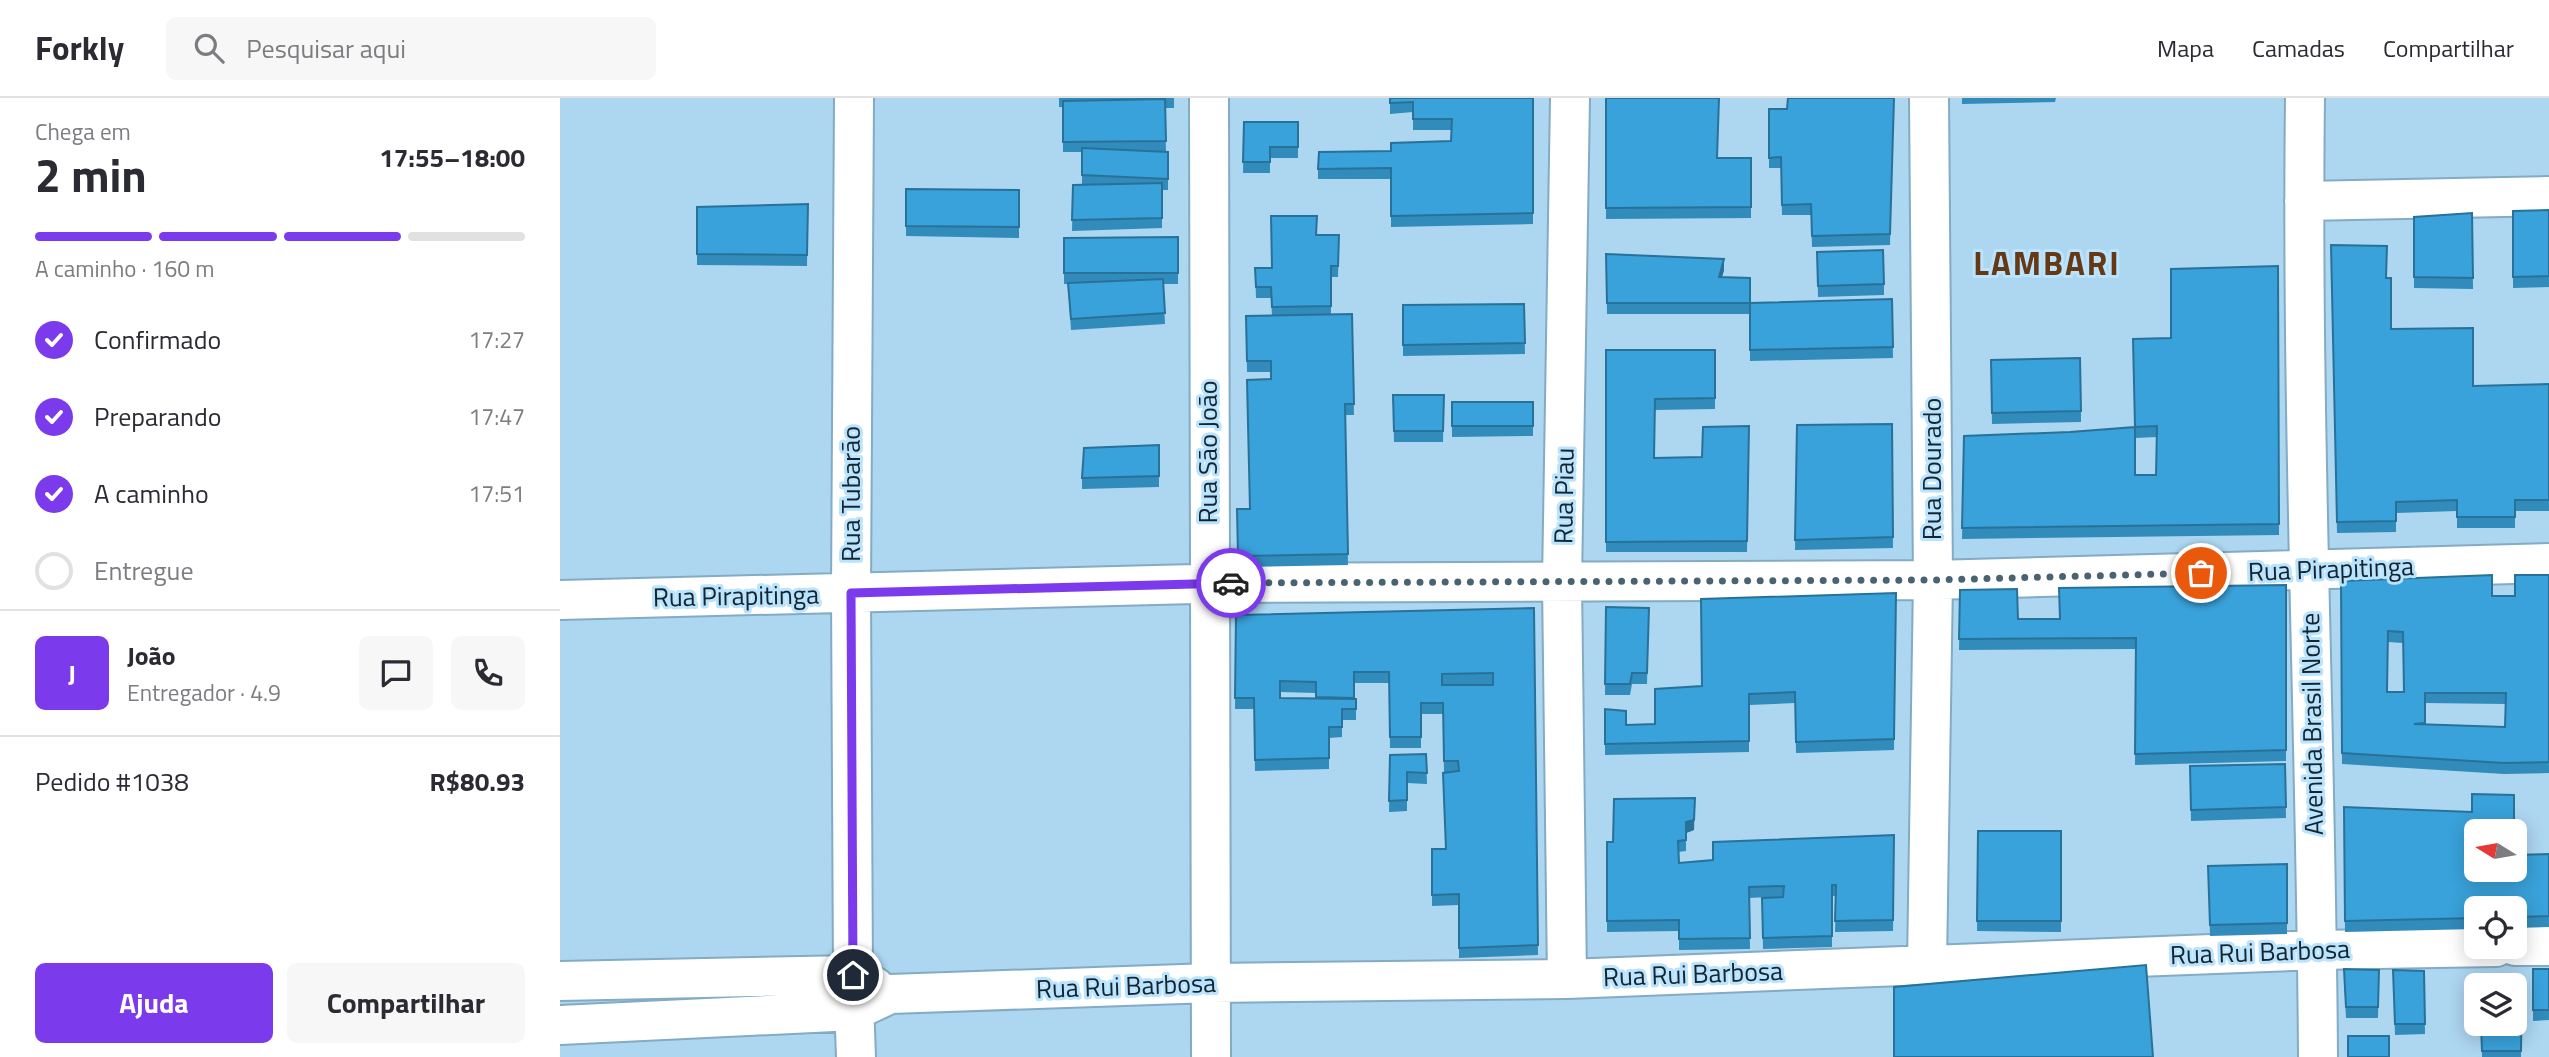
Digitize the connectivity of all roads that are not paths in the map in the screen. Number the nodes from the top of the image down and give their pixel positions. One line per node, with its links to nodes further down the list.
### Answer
1 (854, 98): 13 (street, Rua Tubarão)
2 (1209, 98): 12 (street, Rua São João)
3 (1570, 98): 11 (street, Rua Piau)
4 (1929, 98): 10 (street, Rua Dourado)
5 (2305, 98): 7 (street, Avenida Brasil Norte)
6 (2549, 195): 7 (street)
7 (2304, 201): 9 (street, Avenida Brasil Norte)
8 (2549, 563): 9 (street, Rua Pirapitinga)
9 (2309, 570): 10 (street, Rua Pirapitinga); 18 (street, Avenida Brasil Norte)
10 (1933, 580): 11 (street, Rua Pirapitinga); 19 (street, Rua Dourado)
11 (1562, 582): 12 (street, Rua Pirapitinga); 20 (street, Rua Piau)
12 (1208, 584): 13 (street, Rua Pirapitinga); 22 (street, Rua São João)
13 (851, 593): 14 (street, Rua Pirapitinga); 23 (street, Rua Tubarão)
14 (560, 600)
15 (2527, 946): 16 (street)
16 (2549, 946)
17 (2464, 948): 18 (street, Rua Rui Barbosa)
18 (2317, 950): 19 (street, Rua Rui Barbosa); 27 (street, Avenida Brasil Norte)
19 (1927, 965): 20 (street, Rua Rui Barbosa)
20 (1567, 979): 22 (street, Rua Rui Barbosa)
21 (560, 981): 23 (street)
22 (1211, 984): 23 (street, Rua Rui Barbosa); 26 (street, Rua São João)
23 (853, 993): 24 (street); 25 (street, Rua Tubarão)
24 (560, 1025)
25 (856, 1057)
26 (1211, 1057)
27 (2318, 1057)

